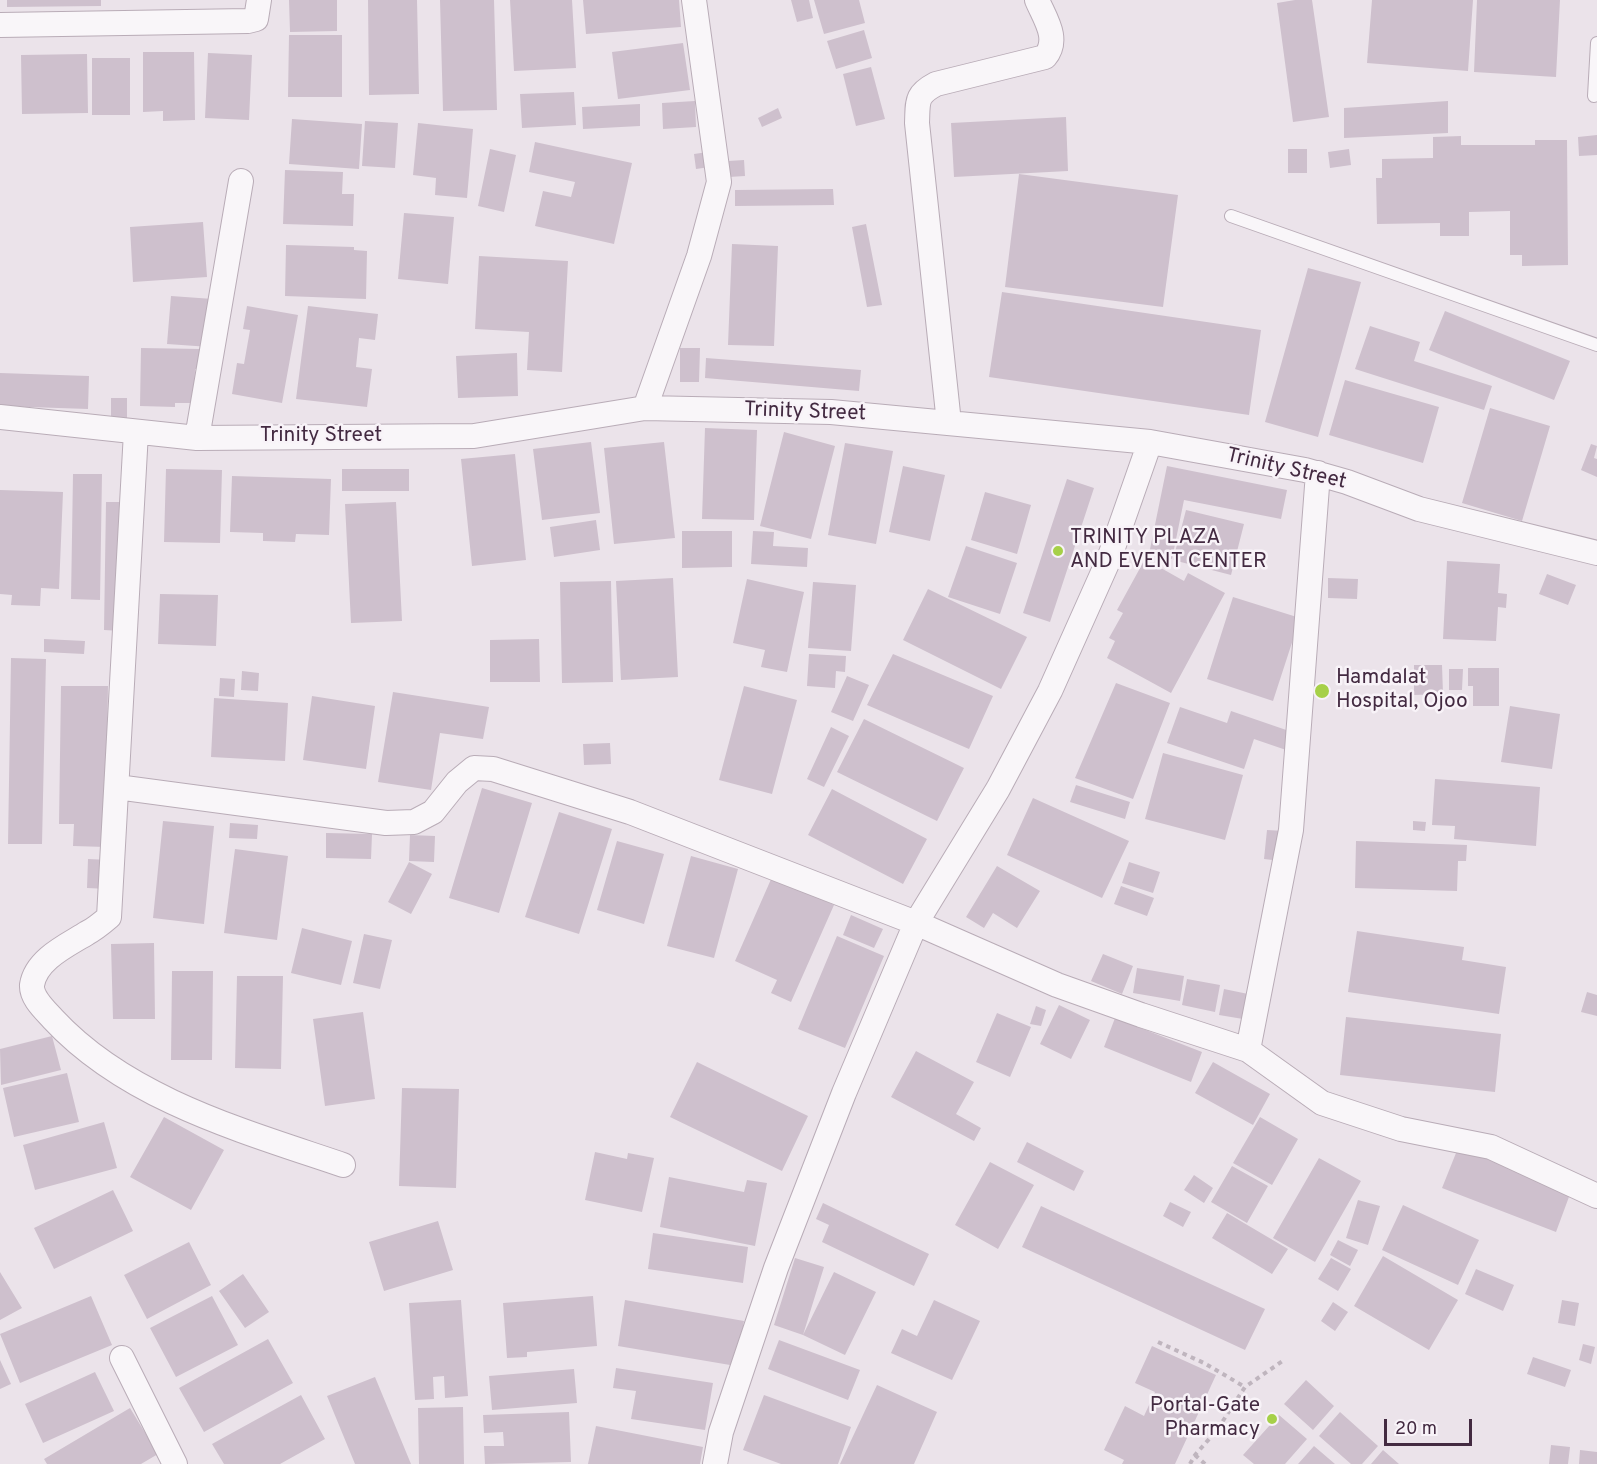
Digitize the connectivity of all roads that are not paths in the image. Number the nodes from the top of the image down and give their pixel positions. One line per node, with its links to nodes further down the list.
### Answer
1 (259, 0): 4 (street)
2 (694, 0): 10 (street)
3 (1037, 0): 12 (street)
4 (0, 25)
5 (1597, 43): 6 (lane)
6 (1594, 96)
7 (241, 181): 14 (street)
8 (1231, 216): 9 (lane)
9 (1597, 345)
10 (645, 408): 12 (street, Trinity Street); 14 (street, Trinity Street)
11 (0, 417): 13 (street, Trinity Street)
12 (949, 423): 15 (street, Trinity Street)
13 (136, 432): 14 (street, Trinity Street); 18 (street)
14 (197, 438)
15 (1149, 442): 16 (street, Trinity Street); 19 (street)
16 (1318, 473): 17 (street, Trinity Street); 20 (street)
17 (1597, 553)
18 (117, 787): 19 (street); 21 (street)
19 (916, 923): 20 (street); 25 (street)
20 (1248, 1050): 22 (street)
21 (343, 1165)
22 (1597, 1196)
23 (122, 1358): 24 (street)
24 (175, 1464)
25 (715, 1464)

